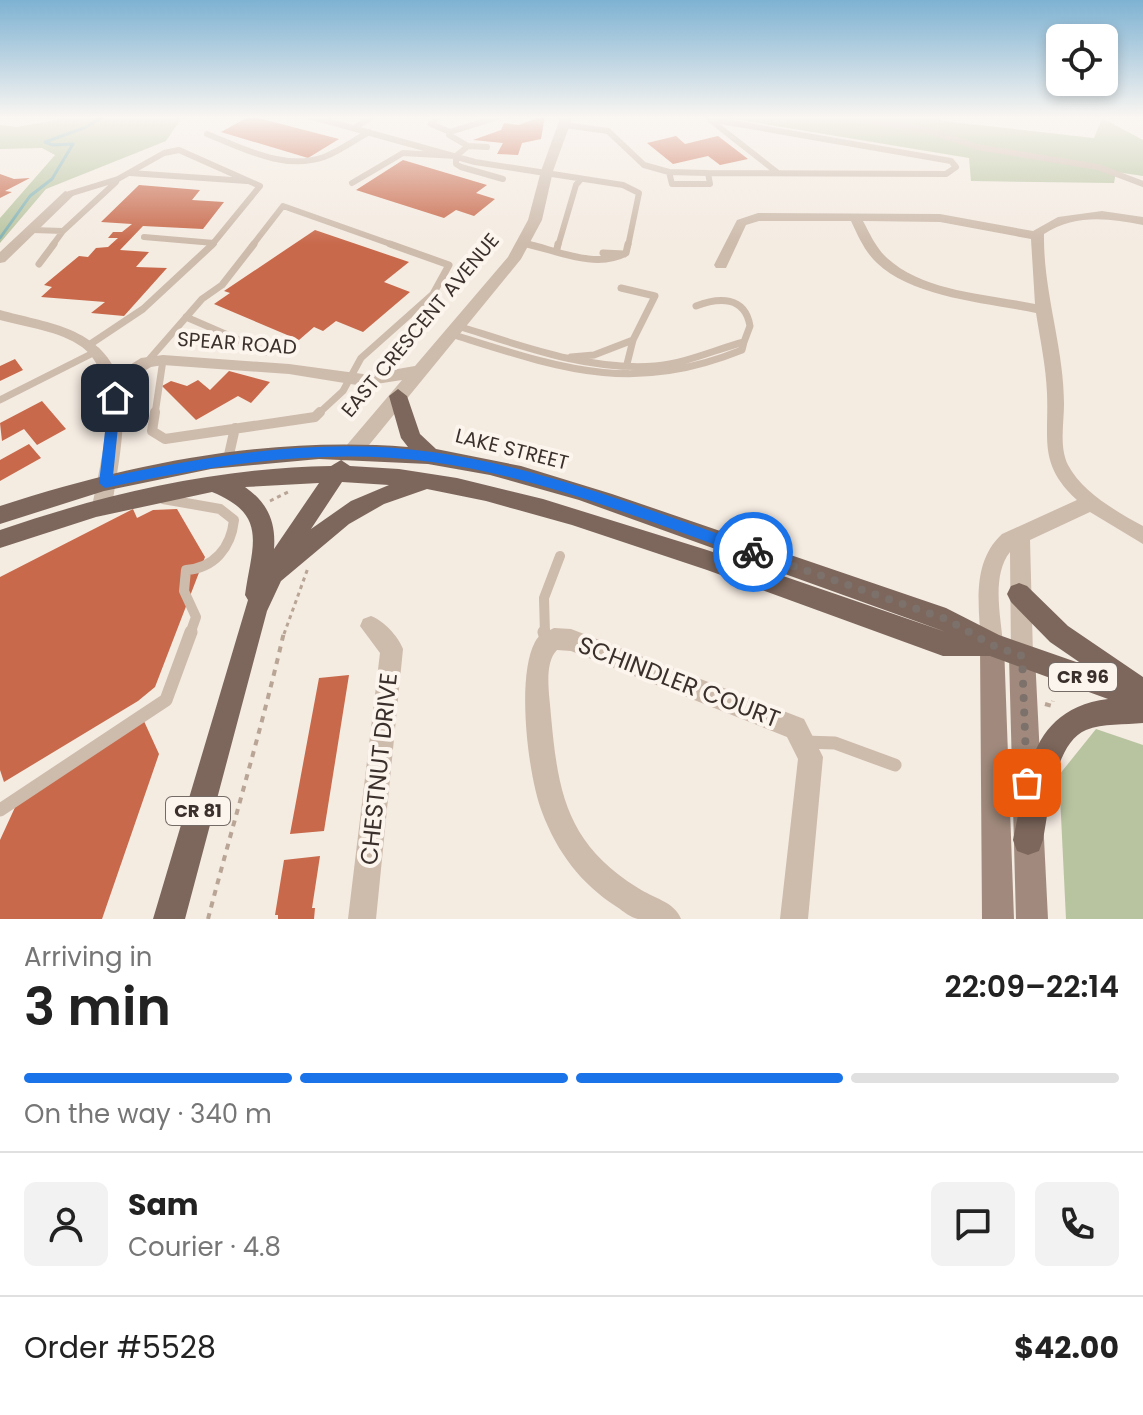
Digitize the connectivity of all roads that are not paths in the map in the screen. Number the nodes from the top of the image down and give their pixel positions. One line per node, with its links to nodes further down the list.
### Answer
1 (154, 159): 15 (lane)
2 (200, 159): 21 (lane)
3 (279, 159): 4 (lane)
4 (318, 159)
5 (393, 159): 22 (lane)
6 (456, 159): 19 (lane)
7 (468, 159): 13 (lane)
8 (552, 159): 13 (street, EAST CRESCENT AVENUE)
9 (638, 159): 14 (lane)
10 (760, 159): 17 (lane)
11 (940, 159): 17 (lane)
12 (1049, 159): 23 (lane)
13 (547, 171): 20 (lane); 32 (street, EAST CRESCENT AVENUE)
14 (669, 172): 16 (lane); 16 (lane)
15 (130, 173): 18 (lane); 21 (lane)
16 (708, 173): 17 (lane)
17 (778, 173)
18 (118, 179): 24 (lane); 28 (lane)
19 (503, 179)
20 (581, 179): 33 (lane); 36 (lane)
21 (254, 182): 31 (lane)
22 (352, 183)
23 (1143, 184)
24 (69, 194): 27 (street)
25 (854, 216): 29 (street); 39 (street); 42 (street)
26 (1143, 221): 29 (street)
27 (33, 230): 28 (lane); 37 (street)
28 (63, 231): 38 (lane)
29 (1037, 236): 42 (street)
30 (144, 237): 31 (lane)
31 (214, 243): 47 (lane)
32 (523, 243): 33 (lane); 45 (street, EAST CRESCENT AVENUE)
33 (560, 251): 34 (lane); 36 (lane)
34 (587, 252)
35 (603, 253): 36 (lane)
36 (625, 254)
37 (1, 257)
38 (39, 264)
39 (721, 265)
40 (621, 288): 46 (lane)
41 (696, 306): 52 (lane)
42 (1043, 310): 67 (street)
43 (0, 315): 47 (street)
44 (186, 317): 48 (lane); 50 (lane); 53 (lane)
45 (455, 330): 49 (lane); 51 (street, EAST CRESCENT AVENUE); 52 (lane)
46 (633, 340): 49 (lane); 52 (lane)
47 (93, 348): 54 (street); 56 (lane)
48 (267, 352)
49 (560, 356): 52 (lane)
50 (155, 361): 53 (street, SPEAR ROAD); 54 (street); 58 (lane)
51 (419, 371): 53 (street); 55 (street, EAST CRESCENT AVENUE)
52 (625, 372)
53 (357, 379): 57 (street); 58 (lane)
54 (113, 383): 63 (street)
55 (398, 396): 57 (street, EAST CRESCENT AVENUE); 60 (main road)
56 (0, 400)
57 (384, 412): 59 (street, EAST CRESCENT AVENUE)
58 (235, 428): 61 (lane)
59 (353, 451): 60 (main road, LAKE STREET / CR 96); 61 (main road, LAKE STREET); 62 (main road, EAST CRESCENT AVENUE)
60 (430, 456): 79 (main road, LAKE STREET / CR 96)
61 (228, 459): 63 (main road, LAKE STREET)
62 (336, 475): 64 (main road, LAKE STREET / CR 96); 65 (main road, LAKE STREET); 74 (main road, EAST CRESCENT AVENUE / CR 81)
63 (105, 483): 68 (street); 69 (main road, LAKE STREET)
64 (442, 483): 74 (main road); 79 (main road, LAKE STREET / CR 96)
65 (213, 484): 66 (main road, LAKE STREET); 76 (main road)
66 (148, 496): 68 (main road, LAKE STREET); 86 (lane)
67 (1092, 502): 70 (street); 71 (street)
68 (102, 507): 72 (main road, LAKE STREET)
69 (0, 515)
70 (1020, 535): 75 (street); 79 (street)
71 (1143, 536)
72 (0, 539)
73 (560, 556): 78 (lane)
74 (267, 583): 76 (main road, EAST CRESCENT AVENUE / CR 81)
75 (1019, 594): 80 (street); 81 (main road)
76 (255, 610): 88 (main road, EAST CRESCENT AVENUE / CR 81)
77 (371, 626): 90 (street, CHESTNUT DRIVE)
78 (547, 642): 84 (street, SCHINDLER COURT); 91 (street)
79 (992, 645): 80 (main road, LAKE STREET / CR 96); 92 (main road)
80 (1022, 656): 82 (main road, LAKE STREET / CR 96); 87 (main road)
81 (1143, 692)
82 (1143, 699)
83 (1143, 710): 87 (main road)
84 (804, 742): 85 (lane); 89 (street)
85 (895, 765)
86 (0, 810)
87 (1028, 840): 93 (main road)
88 (169, 912)
89 (796, 918)
90 (362, 919)
91 (667, 919)
92 (998, 919)
93 (1032, 919)

